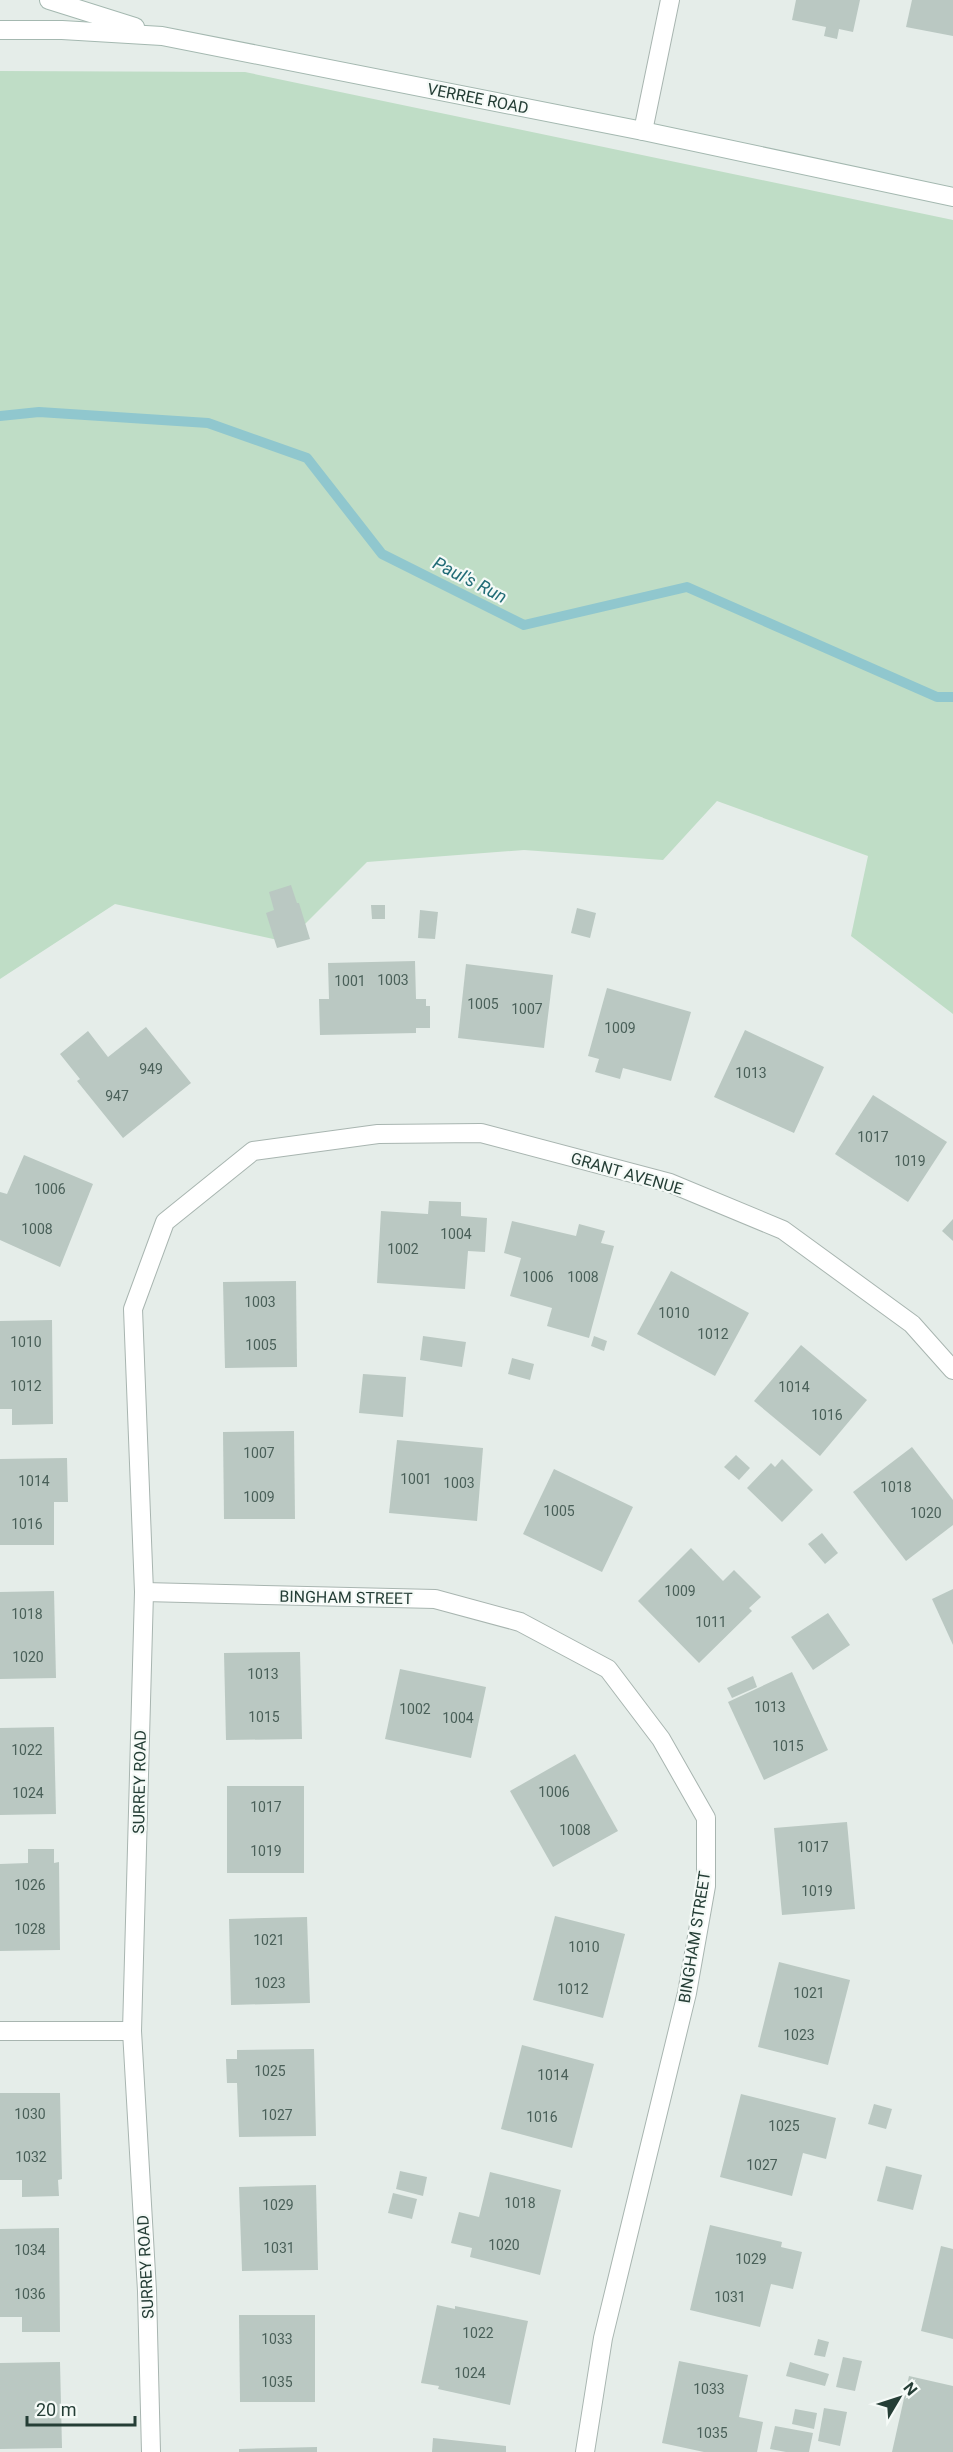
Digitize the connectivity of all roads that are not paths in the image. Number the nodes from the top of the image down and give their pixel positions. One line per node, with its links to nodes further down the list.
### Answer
1 (50, 0): 4 (street)
2 (670, 0): 5 (street)
3 (0, 30): 4 (street, VERREE ROAD)
4 (162, 36): 5 (street, VERREE ROAD)
5 (643, 131): 6 (street, VERREE ROAD)
6 (953, 197)
7 (247, 1155): 8 (street, GRANT AVENUE); 9 (street, SURREY ROAD)
8 (953, 1370)
9 (144, 1592): 11 (street, SURREY ROAD); 13 (street, BINGHAM STREET)
10 (0, 2031): 11 (street)
11 (132, 2031): 12 (street, SURREY ROAD)
12 (151, 2452)
13 (585, 2452)

